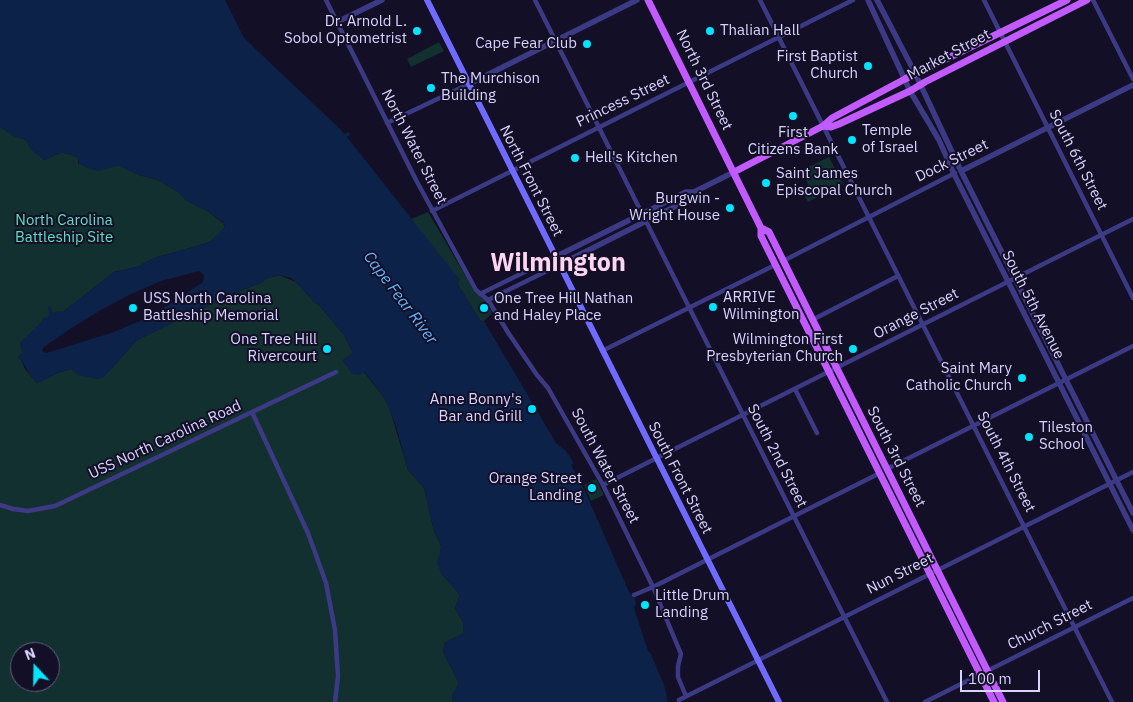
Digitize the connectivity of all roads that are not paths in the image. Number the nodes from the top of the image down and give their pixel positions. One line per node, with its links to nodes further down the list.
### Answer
1 (326, 0): 17 (street, North Water Street)
2 (366, 0): 16 (street)
3 (382, 0): 16 (street)
4 (427, 0): 26 (main road, North Front Street)
5 (535, 0): 20 (street, South 2nd Street)
6 (637, 0): 20 (street)
7 (648, 0): 25 (main road, North 3rd Street)
8 (760, 0): 19 (street, South 4th Street)
9 (853, 0): 19 (street, Princess Street)
10 (868, 0): 23 (street, South 5th Avenue)
11 (877, 0): 22 (street, South 5th Avenue)
12 (984, 0): 18 (street, South 6th Street)
13 (1067, 0): 18 (main road, Market Street)
14 (1087, 0): 21 (main road, Market Street)
15 (1093, 0): 24 (street)
16 (369, 6): 17 (street)
17 (337, 22): 30 (street, North Water Street)
18 (1000, 34): 21 (street, South 6th Street); 22 (main road, Market Street)
19 (779, 37): 25 (street, Princess Street); 31 (street, South 4th Street)
20 (555, 41): 26 (street); 32 (street, South 2nd Street)
21 (1004, 41): 27 (main road, Market Street); 33 (street, South 6th Street)
22 (915, 74): 23 (main road, Market Street); 27 (street, South 5th Avenue)
23 (905, 79): 29 (street, South 5th Avenue); 31 (main road, Market Street)
24 (1133, 79)
25 (690, 82): 32 (street, Princess Street); 36 (main road, North 3rd Street)
26 (469, 84): 30 (street); 35 (main road, North Front Street)
27 (921, 85): 29 (main road, Market Street); 34 (street, South 5th Avenue)
28 (1133, 85): 33 (street, Dock Street)
29 (910, 91): 31 (main road, Market Street); 37 (street, South 5th Avenue)
30 (387, 123): 39 (street, North Water Street)
31 (823, 126): 36 (main road, Market Street); 41 (street, South 4th Street)
32 (598, 127): 35 (street, Princess Street); 40 (street, South 2nd Street)
33 (1047, 127): 34 (street, Dock Street); 45 (street, South 6th Street)
34 (961, 170): 37 (street, Dock Street); 51 (street, South 5th Avenue)
35 (512, 171): 39 (street, Princess Street); 46 (main road, North Front Street)
36 (734, 172): 38 (street, Market Street); 44 (main road, South 3rd Street)
37 (954, 174): 41 (street, Dock Street); 52 (street, South 5th Avenue)
38 (694, 192): 40 (street, Market Street); 43 (street, Market Street)
39 (432, 211): 53 (street, North Water Street)
40 (641, 213): 43 (street, South 2nd Street); 46 (street, Market Street)
41 (868, 216): 47 (street, Dock Street); 50 (street, South 4th Street)
42 (1133, 219): 45 (street, Orange Street)
43 (645, 221): 49 (street, Market Street); 56 (street, South 2nd Street)
44 (761, 228): 47 (main road, South 3rd Street); 48 (main road, South 3rd Street)
45 (1102, 235): 51 (street, Orange Street); 54 (street, South 6th Street)
46 (555, 257): 49 (main road, North Front Street); 53 (street, Market Street)
47 (783, 261): 57 (main road, South 3rd Street)
48 (776, 264): 56 (street); 61 (main road, South 3rd Street)
49 (559, 265): 55 (street, Market Street); 60 (main road, South Front Street)
50 (898, 276): 57 (street); 58 (street, South 4th Street)
51 (1015, 278): 52 (street, Orange Street); 63 (street, South 5th Avenue)
52 (1008, 282): 58 (street, Orange Street); 64 (street, South 5th Avenue)
53 (480, 294): 55 (street, North Water Street)
54 (1133, 298)
55 (488, 300): 75 (street, South Water Street)
56 (688, 307): 60 (street); 67 (street, South 2nd Street)
57 (812, 320): 61 (main road, South 3rd Street)
58 (922, 325): 61 (street, Orange Street); 68 (street, South 4th Street)
59 (1133, 346): 63 (street)
60 (602, 351): 70 (main road, South Front Street)
61 (833, 370): 65 (street, Orange Street); 71 (main road, South 3rd Street)
62 (336, 372): 66 (street, USS North Carolina Road)
63 (1066, 379): 64 (street); 73 (street, South 5th Avenue)
64 (1059, 383): 68 (street); 74 (street, South 5th Avenue)
65 (795, 389): 67 (street, Orange Street); 69 (street)
66 (252, 412): 76 (street, USS North Carolina Road); 92 (street)
67 (742, 415): 70 (street, Orange Street); 78 (street, South 2nd Street)
68 (973, 426): 71 (street); 79 (street, South 4th Street)
69 (817, 434)
70 (656, 458): 75 (street, Orange Street); 81 (main road, South Front Street)
71 (883, 471): 78 (street); 82 (main road, South 3rd Street)
72 (1133, 472): 73 (street, Nun Street)
73 (1116, 480): 74 (street, Nun Street); 77 (street, South 5th Avenue)
74 (1109, 484): 79 (street, Nun Street); 80 (street, South 5th Avenue)
75 (603, 485): 83 (street, South Water Street)
76 (0, 505)
77 (1133, 513)
78 (793, 516): 81 (street); 86 (street, South 2nd Street)
79 (1024, 526): 82 (street, Nun Street); 87 (street, South 4th Street)
80 (1133, 530)
81 (707, 560): 83 (street); 88 (main road, South Front Street)
82 (934, 572): 86 (street, Nun Street); 89 (main road, South 3rd Street)
83 (652, 587): 84 (street); 90 (street, South Water Street)
84 (634, 594)
85 (1133, 598): 87 (street, Church Street)
86 (844, 617): 88 (street, Nun Street); 94 (street, South 2nd Street)
87 (1074, 627): 89 (street, Church Street); 98 (street, South 4th Street)
88 (758, 660): 90 (street, Nun Street); 93 (main road, South Front Street)
89 (984, 672): 95 (street, Church Street); 96 (main road, South 3rd Street); 97 (main road, South 3rd Street)
90 (686, 696): 91 (street, Nun Street)
91 (679, 700)
92 (335, 702)
93 (779, 702)
94 (887, 702)
95 (925, 702)
96 (994, 702)
97 (1003, 702)
98 (1112, 702)

